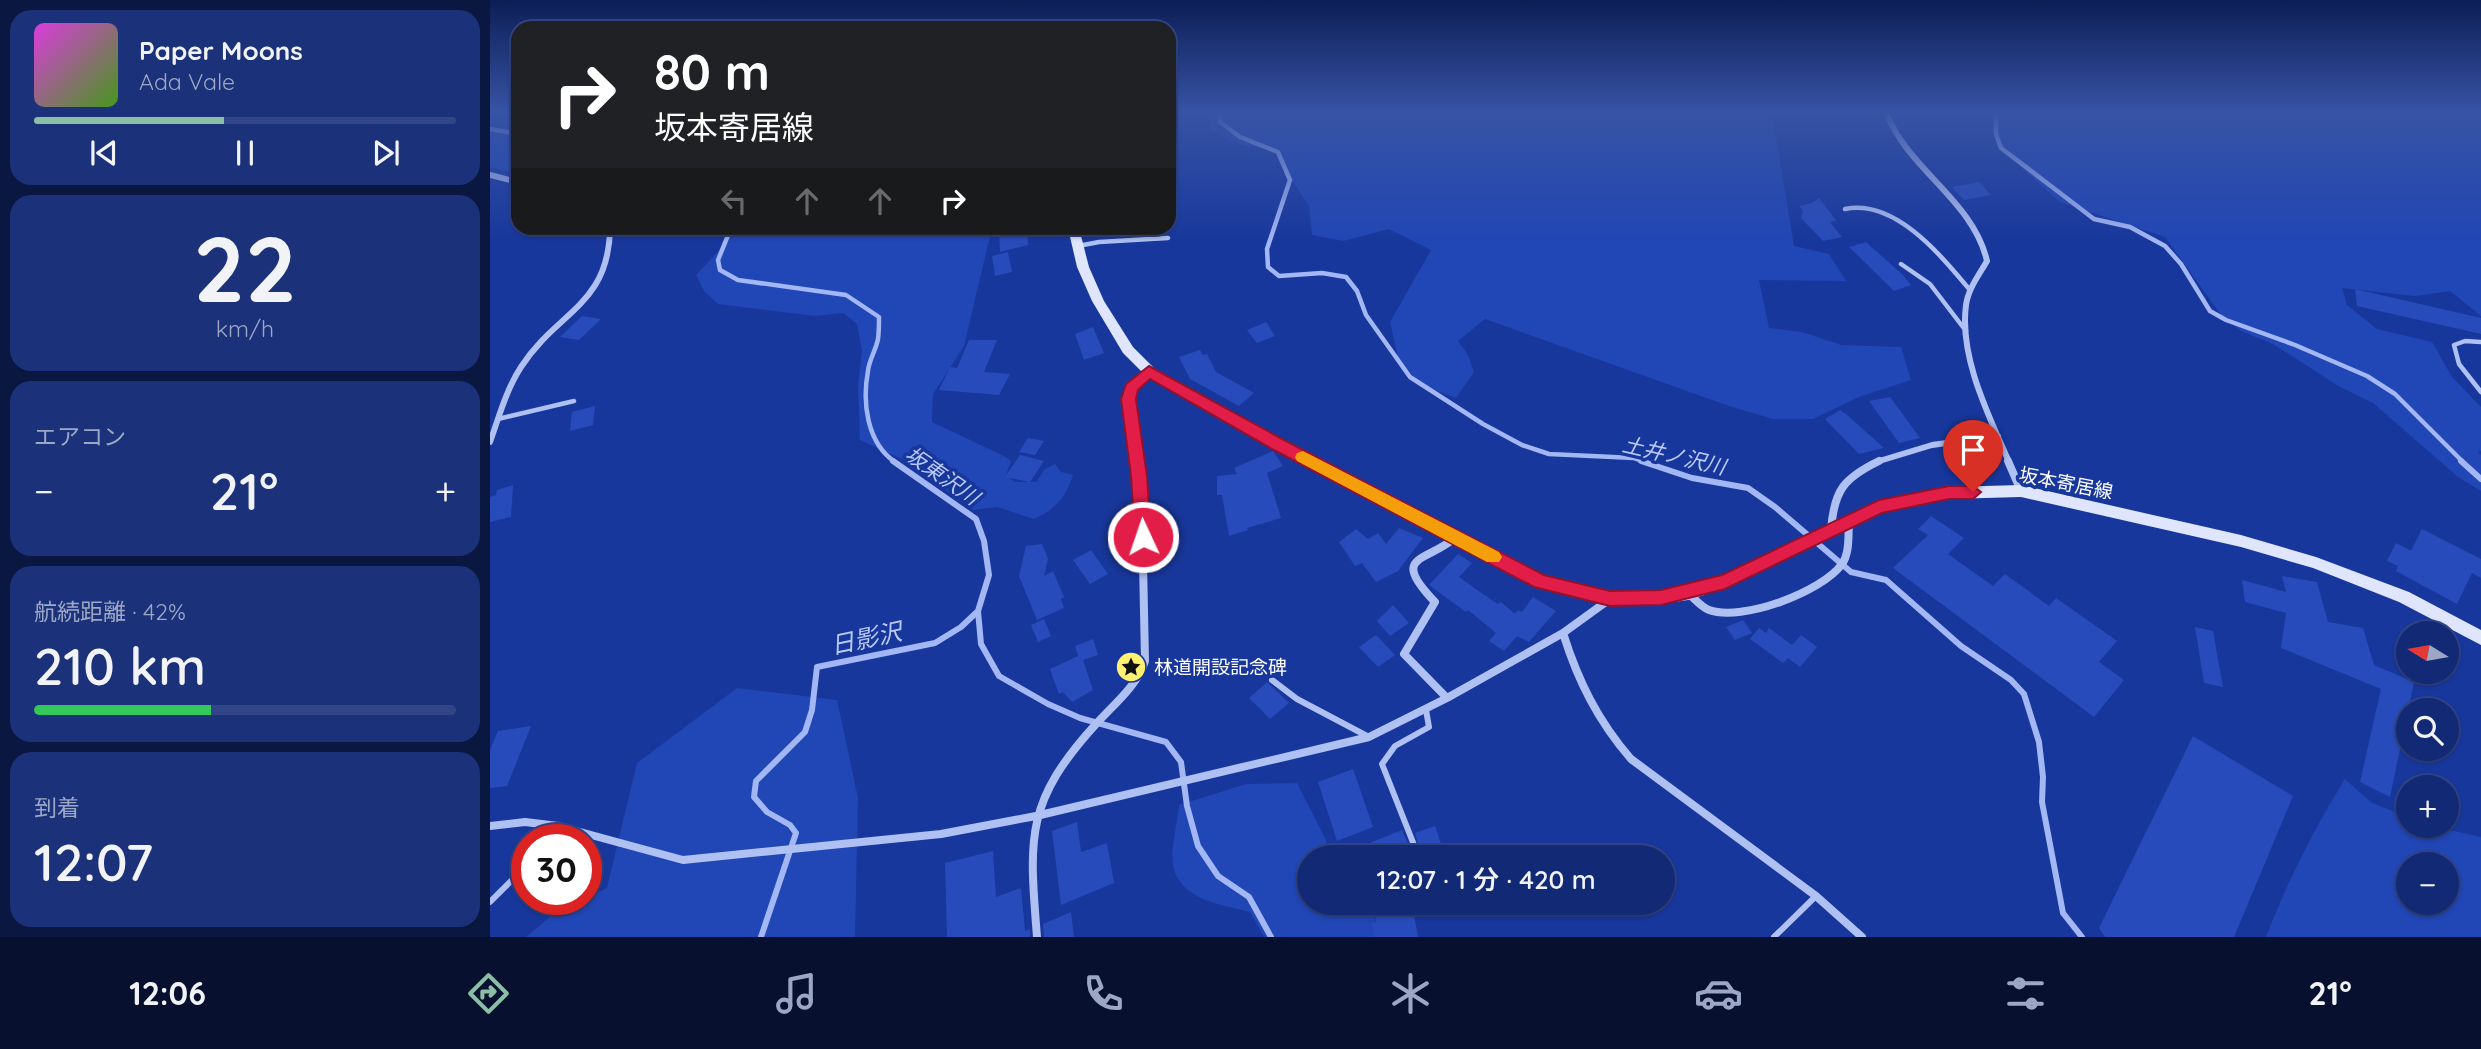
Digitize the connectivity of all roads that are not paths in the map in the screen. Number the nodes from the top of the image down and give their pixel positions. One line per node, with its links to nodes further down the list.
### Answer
1 (1911, 156): 10 (street)
2 (490, 176): 3 (street)
3 (511, 180)
4 (1845, 209): 10 (lane)
5 (610, 235): 16 (street)
6 (1075, 235): 8 (main road, 坂本寄居線)
7 (1168, 238): 8 (lane)
8 (1077, 246): 13 (main road, 坂本寄居線)
9 (1901, 264): 11 (lane)
10 (1970, 290): 11 (street)
11 (1966, 331): 17 (street)
12 (2481, 342): 14 (lane)
13 (1149, 371): 22 (main road, 坂本寄居線); 31 (street)
14 (2481, 391)
15 (574, 401): 16 (lane)
16 (498, 419): 18 (street)
17 (1998, 436): 19 (street); 21 (street)
18 (490, 442)
19 (2021, 491): 20 (main road, 坂本寄居線); 26 (main road, 坂本寄居線)
20 (1849, 521): 21 (main road, 坂本寄居線); 23 (street)
21 (1831, 530): 23 (main road, 坂本寄居線)
22 (1456, 537): 24 (main road, 坂本寄居線); 28 (street)
23 (1688, 593): 24 (main road, 坂本寄居線)
24 (1610, 598): 25 (street)
25 (1563, 633): 28 (street); 37 (street)
26 (2481, 638)
27 (1272, 680): 30 (lane)
28 (1447, 698): 29 (street)
29 (1426, 710): 30 (street); 35 (lane)
30 (1368, 737): 31 (street)
31 (1036, 816): 34 (street); 39 (street)
32 (538, 824): 33 (street)
33 (490, 826)
34 (602, 838)
35 (1414, 845)
36 (511, 881): 38 (lane)
37 (1816, 895): 40 (lane); 41 (street)
38 (490, 902)
39 (1037, 937)
40 (1774, 937)
41 (1862, 937)

